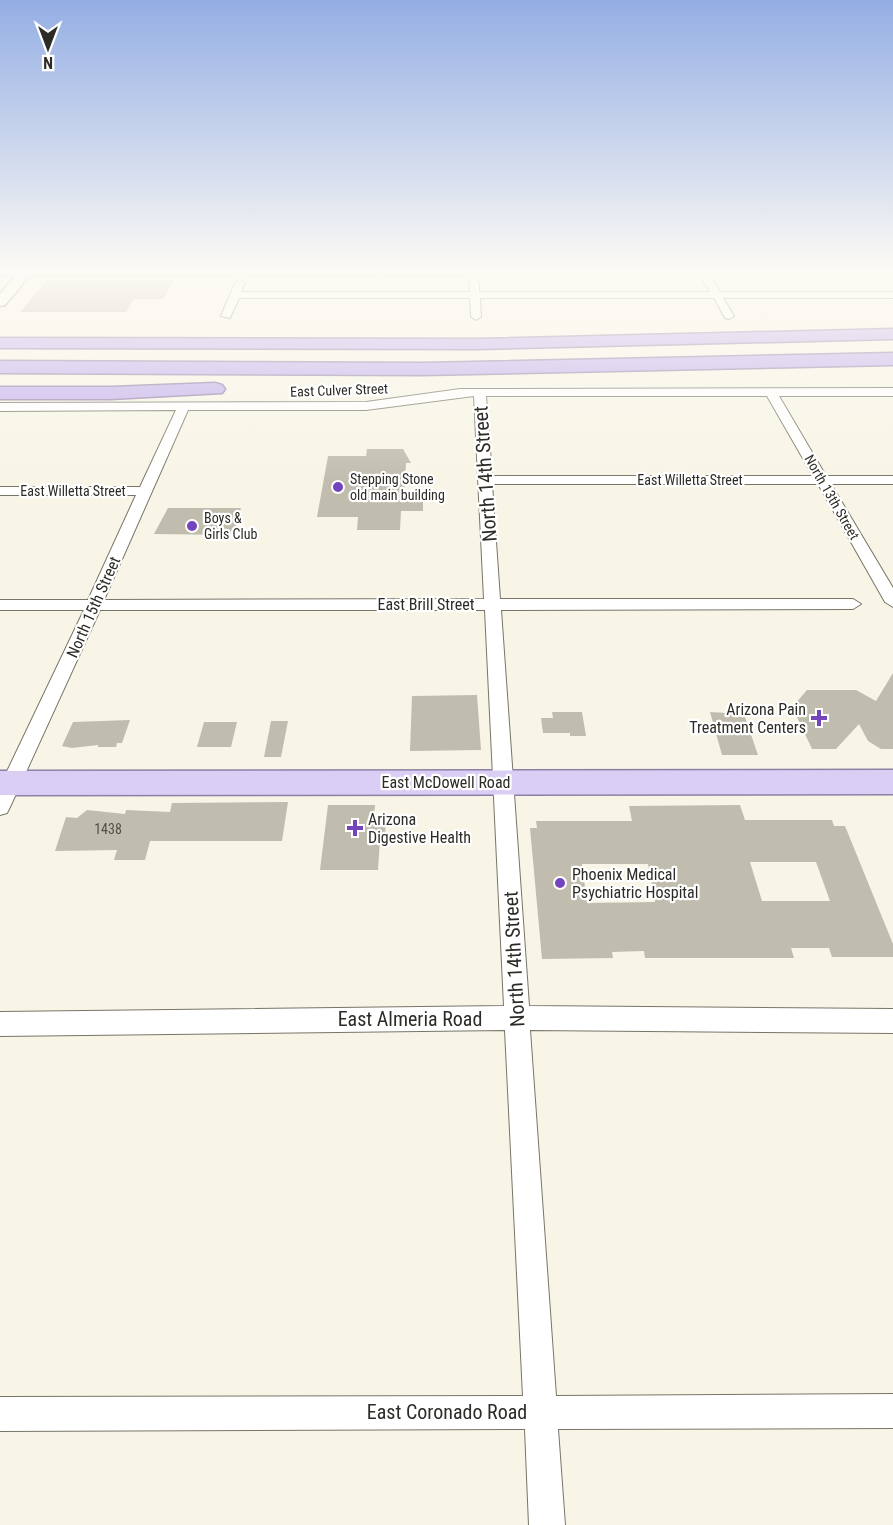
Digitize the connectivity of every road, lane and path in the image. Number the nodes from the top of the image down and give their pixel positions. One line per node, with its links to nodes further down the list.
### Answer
1 (569, 341): 3 (highway)
2 (603, 341): 3 (highway)
3 (582, 342): 4 (highway)
4 (0, 343)
5 (893, 359): 6 (highway)
6 (771, 360): 7 (highway); 10 (highway)
7 (0, 367)
8 (771, 392): 9 (street, East Culver Street); 11 (street, East Culver Street); 15 (street, North 13th Street)
9 (893, 392)
10 (0, 393)
11 (480, 393): 13 (street, East Culver Street); 14 (street, North 14th Street)
12 (0, 407): 13 (street, East Culver Street)
13 (183, 407): 18 (street, North 15th Street)
14 (486, 480): 15 (street, East Willetta Street); 20 (street, North 14th Street)
15 (822, 480): 16 (street, East Willetta Street); 19 (street, North 13th Street)
16 (893, 480)
17 (0, 491): 18 (street, East Willetta Street)
18 (146, 491): 23 (street, North 15th Street)
19 (892, 599)
20 (493, 603): 21 (street, East Brill Street); 23 (street, East Brill Street); 25 (street, North 14th Street)
21 (853, 604)
22 (0, 605): 23 (street, East Brill Street)
23 (94, 605): 26 (street, North 15th Street)
24 (893, 782): 25 (main road, East McDowell Road)
25 (504, 783): 26 (main road, East McDowell Road); 27 (street, North 14th Street)
26 (4, 791)
27 (517, 1018): 28 (street, East Almeria Road); 29 (street, East Almeria Road); 31 (street, North 14th Street)
28 (893, 1022)
29 (0, 1024)
30 (893, 1411): 31 (street, East Coronado Road)
31 (540, 1412): 32 (street, East Coronado Road); 33 (street, North 14th Street)
32 (0, 1414)
33 (547, 1525)

